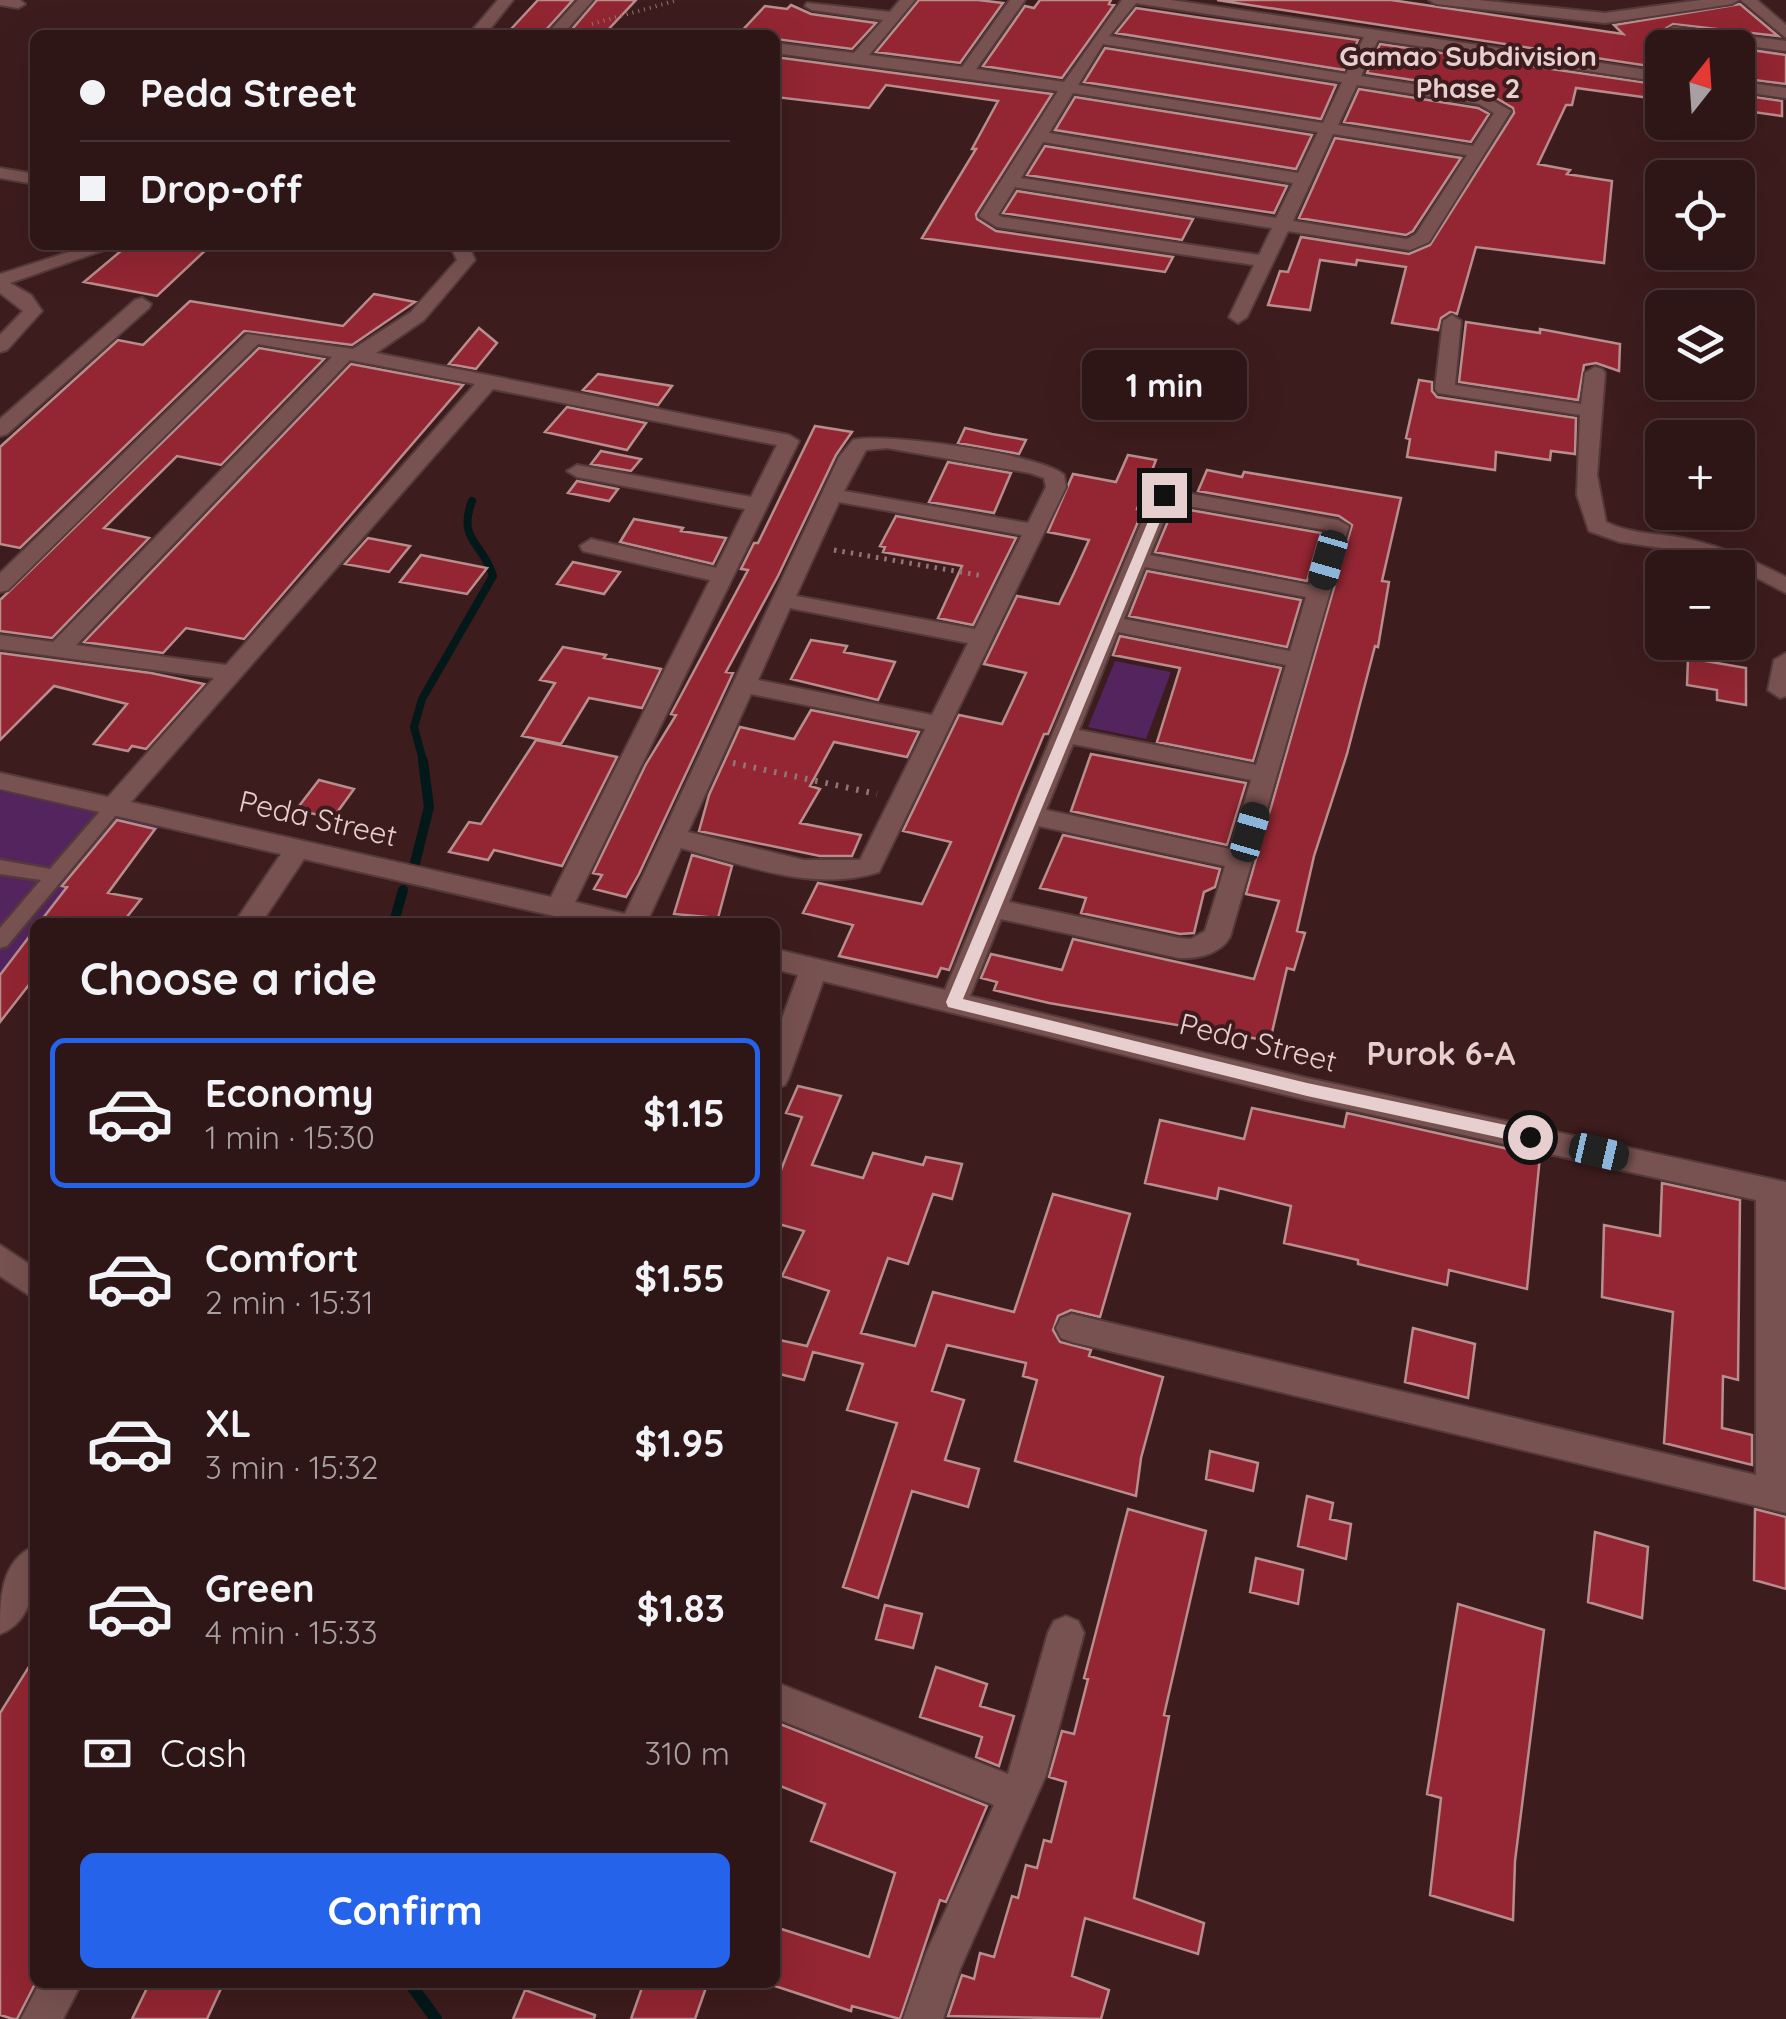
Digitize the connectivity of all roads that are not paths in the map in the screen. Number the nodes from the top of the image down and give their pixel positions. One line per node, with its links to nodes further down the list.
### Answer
1 (506, 0): 16 (street)
2 (586, 0): 17 (street)
3 (908, 0): 15 (street)
4 (1018, 0): 27 (street)
5 (1130, 0): 21 (street)
6 (1141, 0): 13 (street)
7 (1436, 0): 14 (street)
8 (1732, 0): 14 (street)
9 (1748, 0): 19 (street)
10 (0, 1): 11 (street)
11 (18, 4)
12 (812, 6): 15 (street)
13 (1235, 7): 20 (street)
14 (1681, 8): 18 (street)
15 (894, 17): 25 (street)
16 (482, 30)
17 (559, 30)
18 (1675, 30)
19 (1786, 32)
20 (1372, 36): 26 (street); 28 (street)
21 (1099, 38): 28 (street); 29 (street)
22 (1755, 42): 23 (street)
23 (1786, 46)
24 (780, 49): 25 (street)
25 (858, 58): 27 (street)
26 (1645, 64)
27 (966, 72): 29 (street)
28 (1348, 80): 32 (street); 34 (street)
29 (1068, 87): 32 (street); 33 (street)
30 (1755, 88): 31 (street)
31 (1786, 93)
32 (1328, 127): 34 (street); 37 (street)
33 (1039, 136): 37 (street); 38 (street)
34 (1480, 152): 39 (street)
35 (0, 173): 36 (street)
36 (30, 178)
37 (1301, 179): 39 (street)
38 (1009, 181): 39 (street); 42 (street)
39 (1278, 227): 42 (street)
40 (96, 250): 43 (street)
41 (461, 250): 48 (street)
42 (1264, 261): 45 (street)
43 (0, 283): 47 (street)
44 (142, 304): 52 (street)
45 (1238, 317)
46 (1452, 320): 51 (street)
47 (0, 346)
48 (351, 354): 50 (street); 60 (street); 67 (street)
49 (1595, 373): 51 (street)
50 (488, 382): 55 (street); 70 (street)
51 (1590, 411): 61 (street)
52 (0, 430)
53 (578, 471): 55 (street)
54 (832, 495): 56 (street); 56 (street); 63 (street)
55 (757, 505): 59 (street)
56 (1035, 531): 65 (street)
57 (591, 546): 59 (street)
58 (1138, 559): 62 (street); 62 (street); 64 (street)
59 (722, 576): 84 (street)
60 (0, 585)
61 (1786, 586)
62 (1318, 593): 68 (street)
63 (783, 600): 65 (street); 71 (street)
64 (1111, 624): 68 (street); 74 (street)
65 (982, 638): 73 (street)
66 (0, 642): 67 (street)
67 (58, 650): 70 (street)
68 (1299, 660): 75 (street)
69 (1786, 660): 72 (street)
70 (231, 674): 77 (street)
71 (744, 685): 73 (street); 79 (street)
72 (1780, 690)
73 (940, 724): 79 (street)
74 (1065, 734): 75 (street); 78 (street)
75 (1266, 775): 81 (street)
76 (0, 781): 77 (street, Peda Street)
77 (115, 804): 80 (street, Peda Street); 83 (lane)
78 (1031, 816): 81 (street); 85 (street)
79 (673, 837): 88 (street)
80 (298, 848): 84 (street, Peda Street); 86 (street)
81 (1241, 860): 85 (street)
82 (0, 867): 83 (lane)
83 (54, 876): 89 (lane)
84 (559, 908): 87 (street, Peda Street)
85 (993, 908): 92 (street)
86 (251, 918)
87 (603, 918)
88 (636, 918)
89 (0, 942)
90 (780, 960): 91 (street, Peda Street)
91 (814, 968): 92 (street, Peda Street); 93 (street)
92 (954, 1002): 94 (street, Peda Street)
93 (780, 1063)
94 (1778, 1192): 98 (street)
95 (0, 1258): 96 (street)
96 (30, 1282)
97 (1072, 1328): 98 (street)
98 (1780, 1496)
99 (30, 1569): 100 (street)
100 (3, 1606)
101 (1066, 1633): 103 (street)
102 (780, 1702): 103 (street)
103 (1018, 1796): 106 (street)
104 (59, 1988): 105 (street)
105 (41, 2019)
106 (923, 2019)

